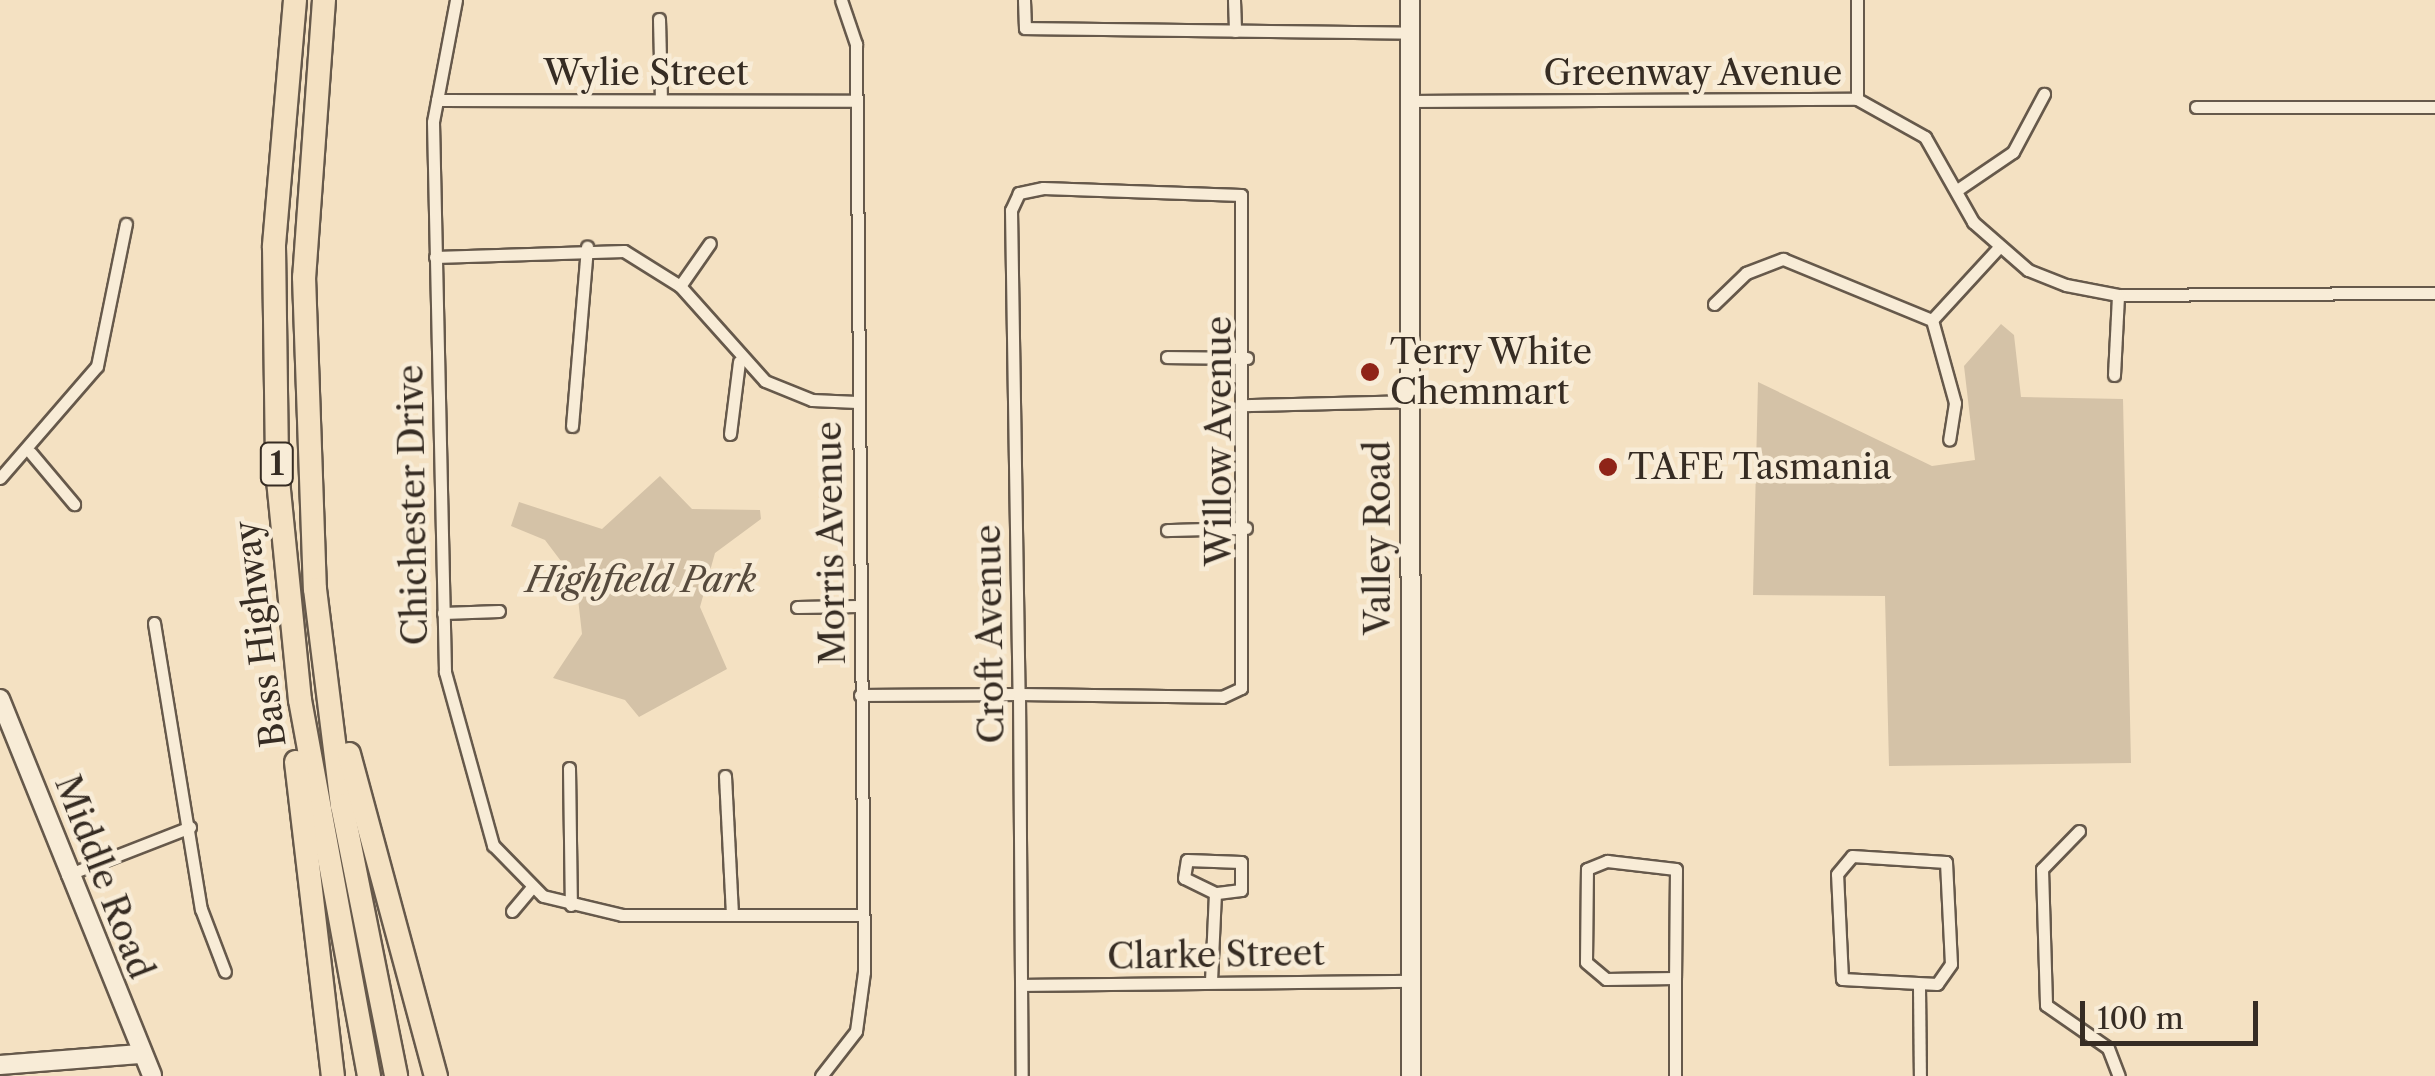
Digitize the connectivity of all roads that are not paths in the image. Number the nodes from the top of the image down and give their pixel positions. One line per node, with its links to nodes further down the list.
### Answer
1 (295, 0): 43 (highway, Bass Highway / 1)
2 (324, 0): 48 (highway, Bass Highway / 1)
3 (456, 0): 15 (street, Chichester Drive)
4 (842, 0): 16 (street, Morris Avenue)
5 (1024, 0): 10 (street)
6 (1234, 0): 10 (street)
7 (1410, 0): 11 (street, Valley Road)
8 (1857, 0): 13 (street)
9 (659, 19): 14 (street)
10 (1235, 31): 11 (street)
11 (1410, 34): 17 (street, Valley Road)
12 (2044, 94): 20 (street)
13 (1857, 98): 17 (street, Greenway Avenue); 20 (street, Greenway Avenue)
14 (660, 99): 15 (street, Wylie Street); 16 (street, Wylie Street)
15 (436, 100): 26 (street, Chichester Drive)
16 (856, 101): 37 (street, Morris Avenue)
17 (1410, 101): 36 (street, Valley Road)
18 (2435, 107): 19 (street)
19 (2196, 108)
20 (1960, 188): 24 (street, Greenway Avenue)
21 (1241, 195): 33 (street, Willow Avenue); 54 (street, Croft Avenue)
22 (126, 224): 42 (street)
23 (710, 244): 27 (street)
24 (2000, 246): 29 (street, Greenway Avenue); 31 (street)
25 (587, 247): 26 (street); 27 (street); 39 (street)
26 (435, 257): 52 (street, Chichester Drive)
27 (680, 286): 34 (street)
28 (2435, 293): 29 (street, Greenway Avenue)
29 (2118, 296): 35 (street)
30 (1714, 304): 31 (street)
31 (1932, 320): 41 (street)
32 (1167, 358): 33 (street)
33 (1247, 358): 38 (street, Willow Avenue)
34 (739, 362): 37 (street); 40 (street)
35 (2114, 375)
36 (1410, 401): 38 (street); 71 (street, Valley Road)
37 (857, 402): 49 (street, Morris Avenue)
38 (1247, 405): 46 (street, Willow Avenue)
39 (572, 426)
40 (730, 434)
41 (1950, 440)
42 (30, 453): 44 (street); 45 (street)
43 (277, 470): 77 (highway); 78 (highway, Bass Highway / 1)
44 (0, 478)
45 (74, 504)
46 (1246, 528): 47 (street); 54 (street, Willow Avenue)
47 (1167, 530)
48 (315, 589): 79 (highway, Bass Highway / 1); 80 (highway)
49 (858, 606): 50 (street); 55 (street, Morris Avenue)
50 (797, 607)
51 (499, 611): 52 (street)
52 (443, 613): 62 (street, Chichester Drive)
53 (154, 623): 59 (street)
54 (1019, 694): 55 (street); 72 (street, Croft Avenue)
55 (860, 695): 67 (street, Morris Avenue)
56 (0, 699): 61 (street, Middle Road)
57 (569, 768): 64 (street)
58 (725, 776): 66 (street)
59 (190, 827): 61 (street); 68 (street)
60 (2079, 831): 86 (street)
61 (67, 875): 74 (street, Middle Road)
62 (532, 887): 64 (street, Chichester Drive); 65 (street)
63 (1215, 893): 63 (street); 70 (street)
64 (571, 905): 66 (street, Chichester Drive)
65 (512, 911)
66 (732, 915): 67 (street, Chichester Drive)
67 (863, 915): 81 (street, Morris Avenue)
68 (226, 972)
69 (1675, 978): 69 (street); 84 (street)
70 (1211, 981): 71 (street, Clarke Street); 72 (street, Clarke Street)
71 (1410, 981): 83 (street, Valley Road)
72 (1022, 985): 82 (street, Croft Avenue)
73 (1919, 987): 73 (street); 85 (street)
74 (140, 1054): 75 (street); 76 (street, Middle Road)
75 (0, 1065)
76 (152, 1076)
77 (333, 1076)
78 (368, 1076)
79 (396, 1076)
80 (436, 1076)
81 (821, 1076)
82 (1022, 1076)
83 (1410, 1076)
84 (1675, 1076)
85 (1920, 1076)
86 (2118, 1076)

